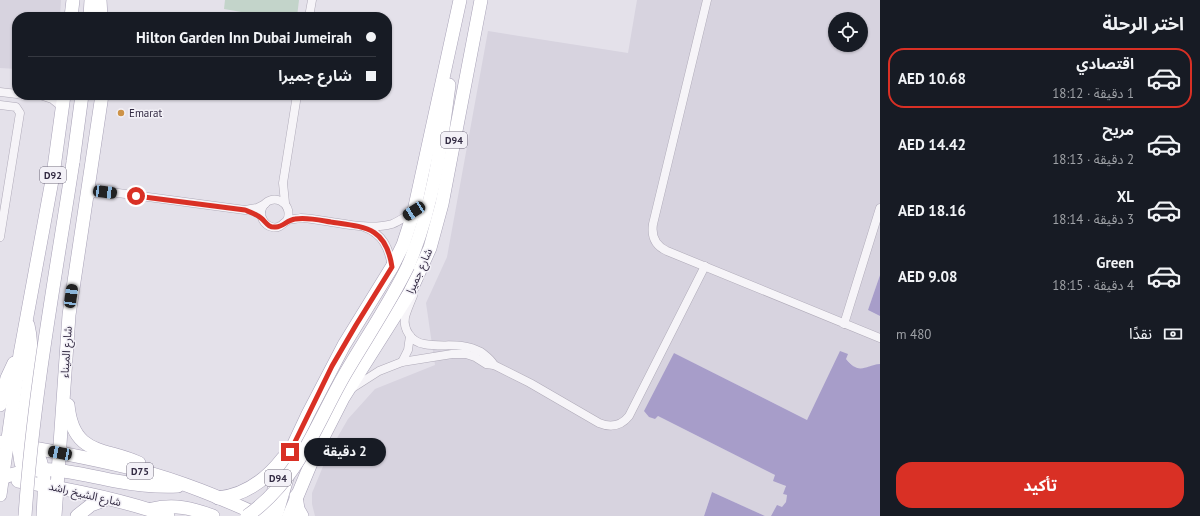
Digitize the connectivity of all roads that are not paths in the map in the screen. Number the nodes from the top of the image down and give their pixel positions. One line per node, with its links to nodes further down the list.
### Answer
1 (73, 0): 9 (main road)
2 (91, 0): 10 (main road)
3 (100, 0): 11 (main road)
4 (104, 0): 12 (main road)
5 (312, 0): 13 (street)
6 (481, 0): 38 (main road, شارع جميرا / D94)
7 (707, 0): 36 (street)
8 (459, 5): 30 (main road, D94); 72 (main road, bridge)
9 (72, 12)
10 (90, 12)
11 (101, 12)
12 (105, 12)
13 (310, 12)
14 (0, 92): 15 (street)
15 (12, 93)
16 (81, 100): 66 (main road, bridge)
17 (101, 100): 21 (main road, شارع الميناء)
18 (296, 100): 22 (street)
19 (63, 101): 39 (main road, D92)
20 (0, 105): 35 (street)
21 (88, 180): 23 (street); 24 (main road, شارع الميناء)
22 (283, 183): 25 (street); 27 (street)
23 (103, 191): 24 (street); 29 (street)
24 (86, 197): 46 (main road, شارع الميناء)
25 (274, 200): 26 (street); 27 (street)
26 (264, 204): 29 (street); 31 (street)
27 (287, 206): 32 (street); 33 (street)
28 (880, 208): 40 (street)
29 (245, 210): 31 (street)
30 (414, 211): 34 (street); 37 (main road, D94)
31 (262, 219): 33 (street)
32 (309, 219): 33 (street); 34 (street)
33 (287, 221)
34 (360, 226): 37 (street)
35 (0, 237)
36 (705, 266): 40 (street); 45 (street)
37 (392, 267): 49 (main road, D94)
38 (417, 276): 41 (street); 47 (main road, شارع جميرا / D94)
39 (26, 317): 43 (main road, D92); 50 (main road)
40 (844, 324): 42 (street)
41 (410, 336): 44 (street); 45 (street)
42 (880, 338)
43 (20, 354): 48 (main road); 50 (main road, D92)
44 (402, 362): 45 (street); 47 (street)
45 (494, 365)
46 (65, 368): 52 (main road, شارع الميناء); 57 (main road)
47 (343, 398): 62 (main road, شارع جميرا / D94)
48 (0, 404)
49 (294, 442): 63 (main road); 74 (main road, D94); 75 (main road)
50 (9, 443): 51 (main road, D75); 53 (main road, D92); 55 (main road)
51 (34, 448): 52 (main road, D75); 54 (main road)
52 (60, 453): 54 (main road); 56 (main road, شارع الميناء); 57 (main road, D75)
53 (2, 462): 55 (main road); 58 (main road, D92)
54 (42, 464): 55 (main road); 56 (main road); 59 (main road)
55 (22, 467): 58 (main road); 59 (main road)
56 (58, 470): 59 (main road, شارع الميناء); 60 (main road)
57 (163, 477): 60 (main road, D75)
58 (1, 478): 59 (main road, شارع الشيخ راشد); 61 (main road, D92)
59 (45, 485): 64 (main road, شارع الشيخ راشد); 67 (main road); 68 (main road, شارع الميناء)
60 (186, 485): 63 (main road, D75)
61 (0, 495)
62 (296, 496): 76 (main road, شارع جميرا / D94); 77 (main road)
63 (218, 498): 73 (main road, D75)
64 (107, 499): 65 (main road, شارع الشيخ راشد); 69 (main road)
65 (148, 509): 70 (main road, شارع الشيخ راشد); 71 (main road)
66 (25, 516)
67 (43, 516)
68 (55, 516)
69 (77, 516)
70 (168, 516)
71 (213, 516)
72 (247, 516)
73 (261, 516)
74 (266, 516)
75 (276, 516)
76 (289, 516)
77 (302, 516)

